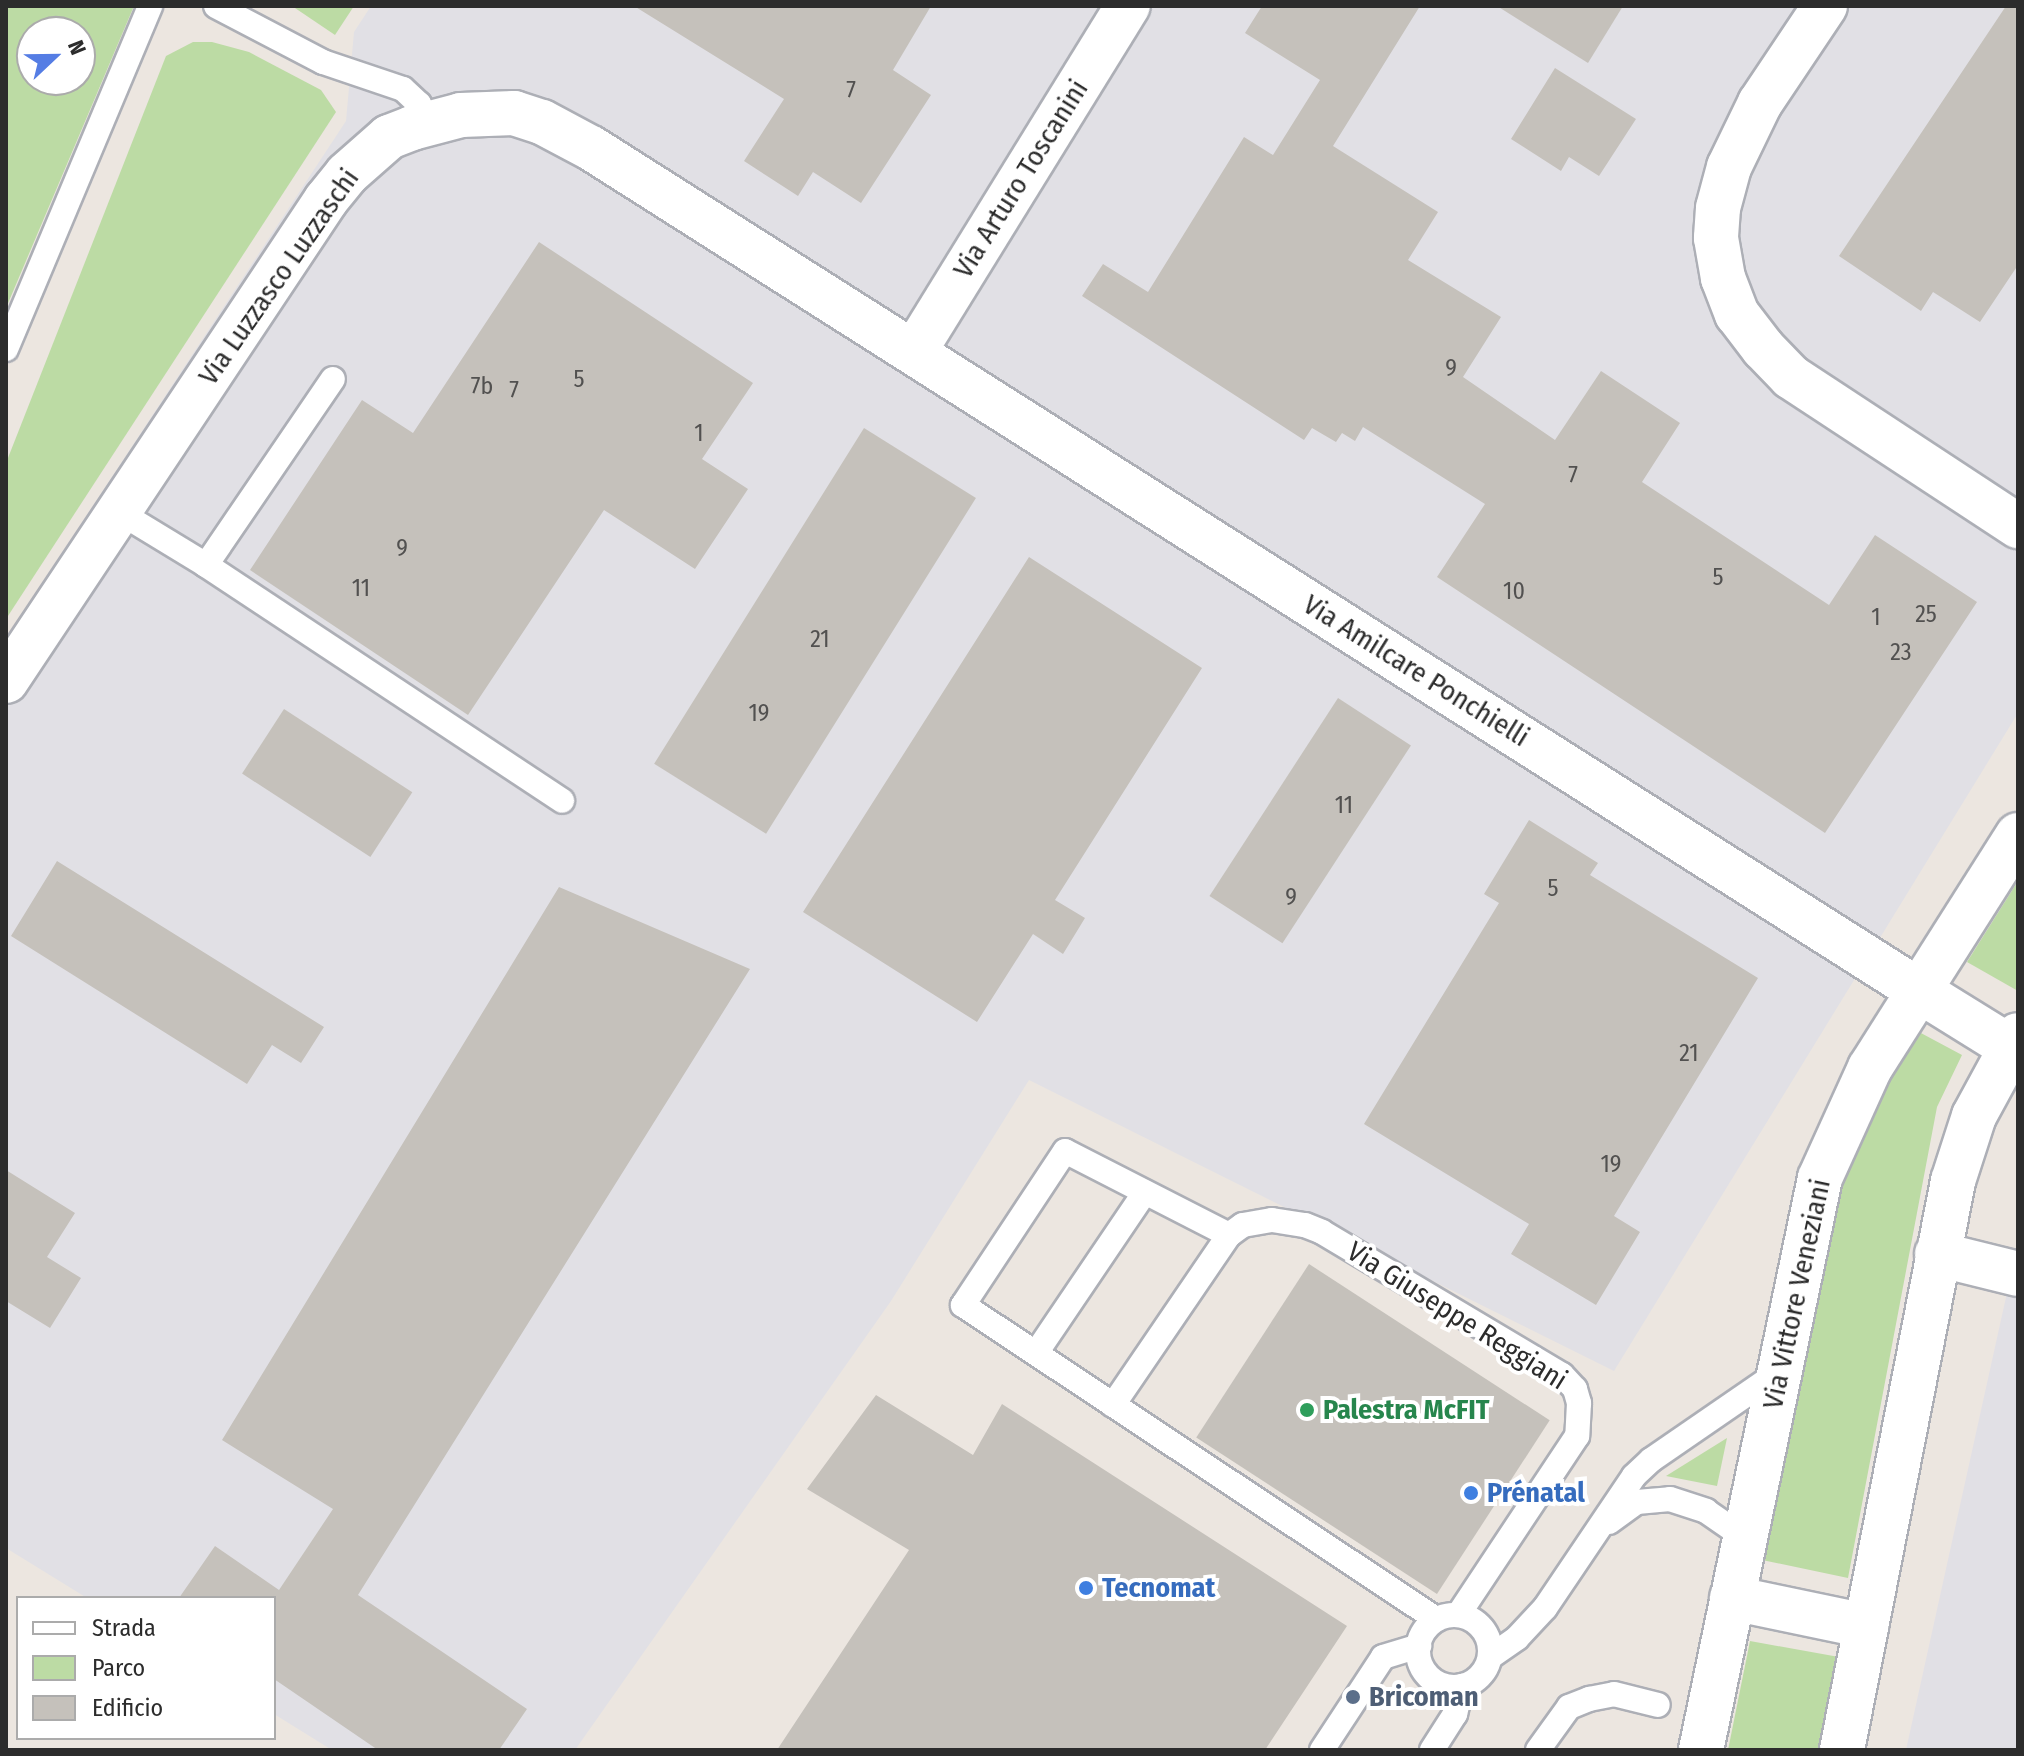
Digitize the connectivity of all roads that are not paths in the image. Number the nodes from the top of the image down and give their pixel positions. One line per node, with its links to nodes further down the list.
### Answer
1 (150, 6): 6 (lane)
2 (216, 6): 5 (lane)
3 (1128, 6): 7 (street, Via Arturo Toscanini)
4 (1825, 6): 10 (street)
5 (427, 123): 7 (street, Via Luzzasco Luzzaschi); 9 (street, Via Luzzasco Luzzaschi)
6 (6, 349)
7 (914, 352): 15 (street, Via Amilcare Ponchielli)
8 (333, 379): 11 (lane)
9 (119, 512): 11 (lane); 12 (street, Via Luzzasco Luzzaschi)
10 (2018, 526)
11 (206, 565): 13 (lane)
12 (6, 681)
13 (562, 801)
14 (2018, 835): 15 (street, Via Vittore Veneziani)
15 (1918, 990): 16 (street, Via Amilcare Ponchielli); 22 (street, Via Vittore Veneziani)
16 (2014, 1041): 19 (street)
17 (1145, 1192): 18 (lane); 21 (lane); 21 (lane)
18 (1229, 1235): 23 (lane); 27 (lane, Via Giuseppe Reggiani)
19 (1937, 1254): 20 (street); 28 (street)
20 (2018, 1274)
21 (1036, 1353): 23 (lane)
22 (1779, 1372): 24 (lane); 25 (street, Via Vittore Veneziani)
23 (1113, 1405): 27 (lane)
24 (1593, 1536): 25 (lane); 30 (lane)
25 (1745, 1538): 26 (street, Via Vittore Veneziani)
26 (1732, 1598): 28 (street); 36 (street, Via Vittore Veneziani)
27 (1447, 1617): 29 (lane); 30 (lane)
28 (1866, 1626): 37 (street)
29 (1419, 1646): 31 (lane); 33 (lane)
30 (1490, 1657): 31 (lane)
31 (1462, 1686): 34 (lane)
32 (1658, 1705): 35 (lane)
33 (1322, 1750)
34 (1432, 1750)
35 (1538, 1750)
36 (1701, 1750)
37 (1842, 1750)

